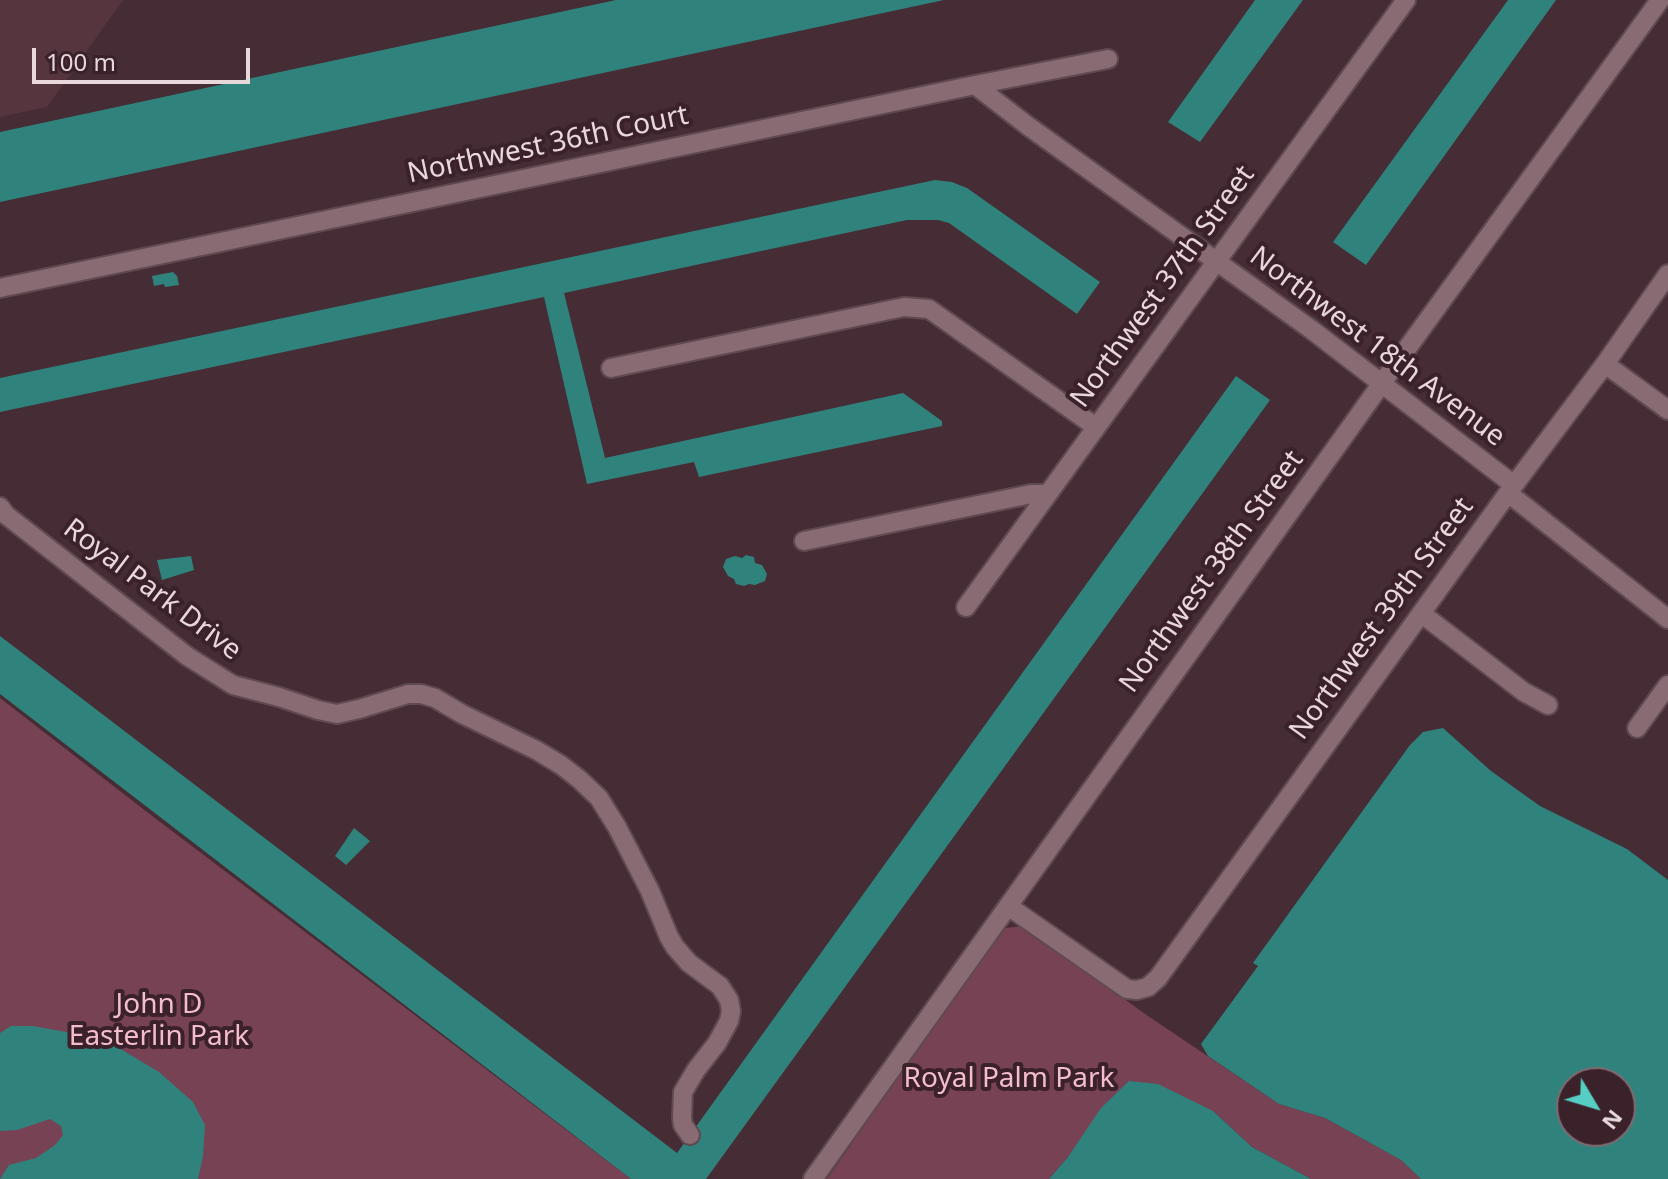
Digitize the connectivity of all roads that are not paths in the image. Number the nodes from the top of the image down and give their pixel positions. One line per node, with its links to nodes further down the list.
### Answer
1 (1406, 0): 5 (street, Northwest 37th Street)
2 (1660, 0): 10 (street, Northwest 38th Street)
3 (1108, 59): 4 (street, Northwest 36th Court)
4 (975, 85): 5 (street, Northwest 18th Avenue); 7 (street, Northwest 36th Court)
5 (1216, 262): 10 (street, Northwest 18th Avenue); 12 (street, Northwest 37th Street)
6 (1668, 274): 8 (street, Northwest 39th Street)
7 (0, 288)
8 (1605, 364): 11 (street); 13 (street, Northwest 39th Street)
9 (611, 368): 12 (street)
10 (1382, 383): 13 (street, Northwest 18th Avenue); 23 (street, Northwest 38th Street)
11 (1668, 410)
12 (1096, 427): 14 (street, Northwest 37th Street)
13 (1511, 489): 18 (street, Northwest 39th Street); 19 (street, Northwest 18th Avenue)
14 (1047, 494): 16 (street); 17 (street, Northwest 37th Street)
15 (0, 507): 24 (street, Royal Park Drive)
16 (804, 541)
17 (966, 607)
18 (1422, 614): 21 (street); 23 (street, Northwest 39th Street)
19 (1668, 619)
20 (1668, 685): 22 (street)
21 (1548, 705)
22 (1637, 728)
23 (1008, 906): 25 (street, Northwest 38th Street)
24 (695, 1128)
25 (813, 1179)

